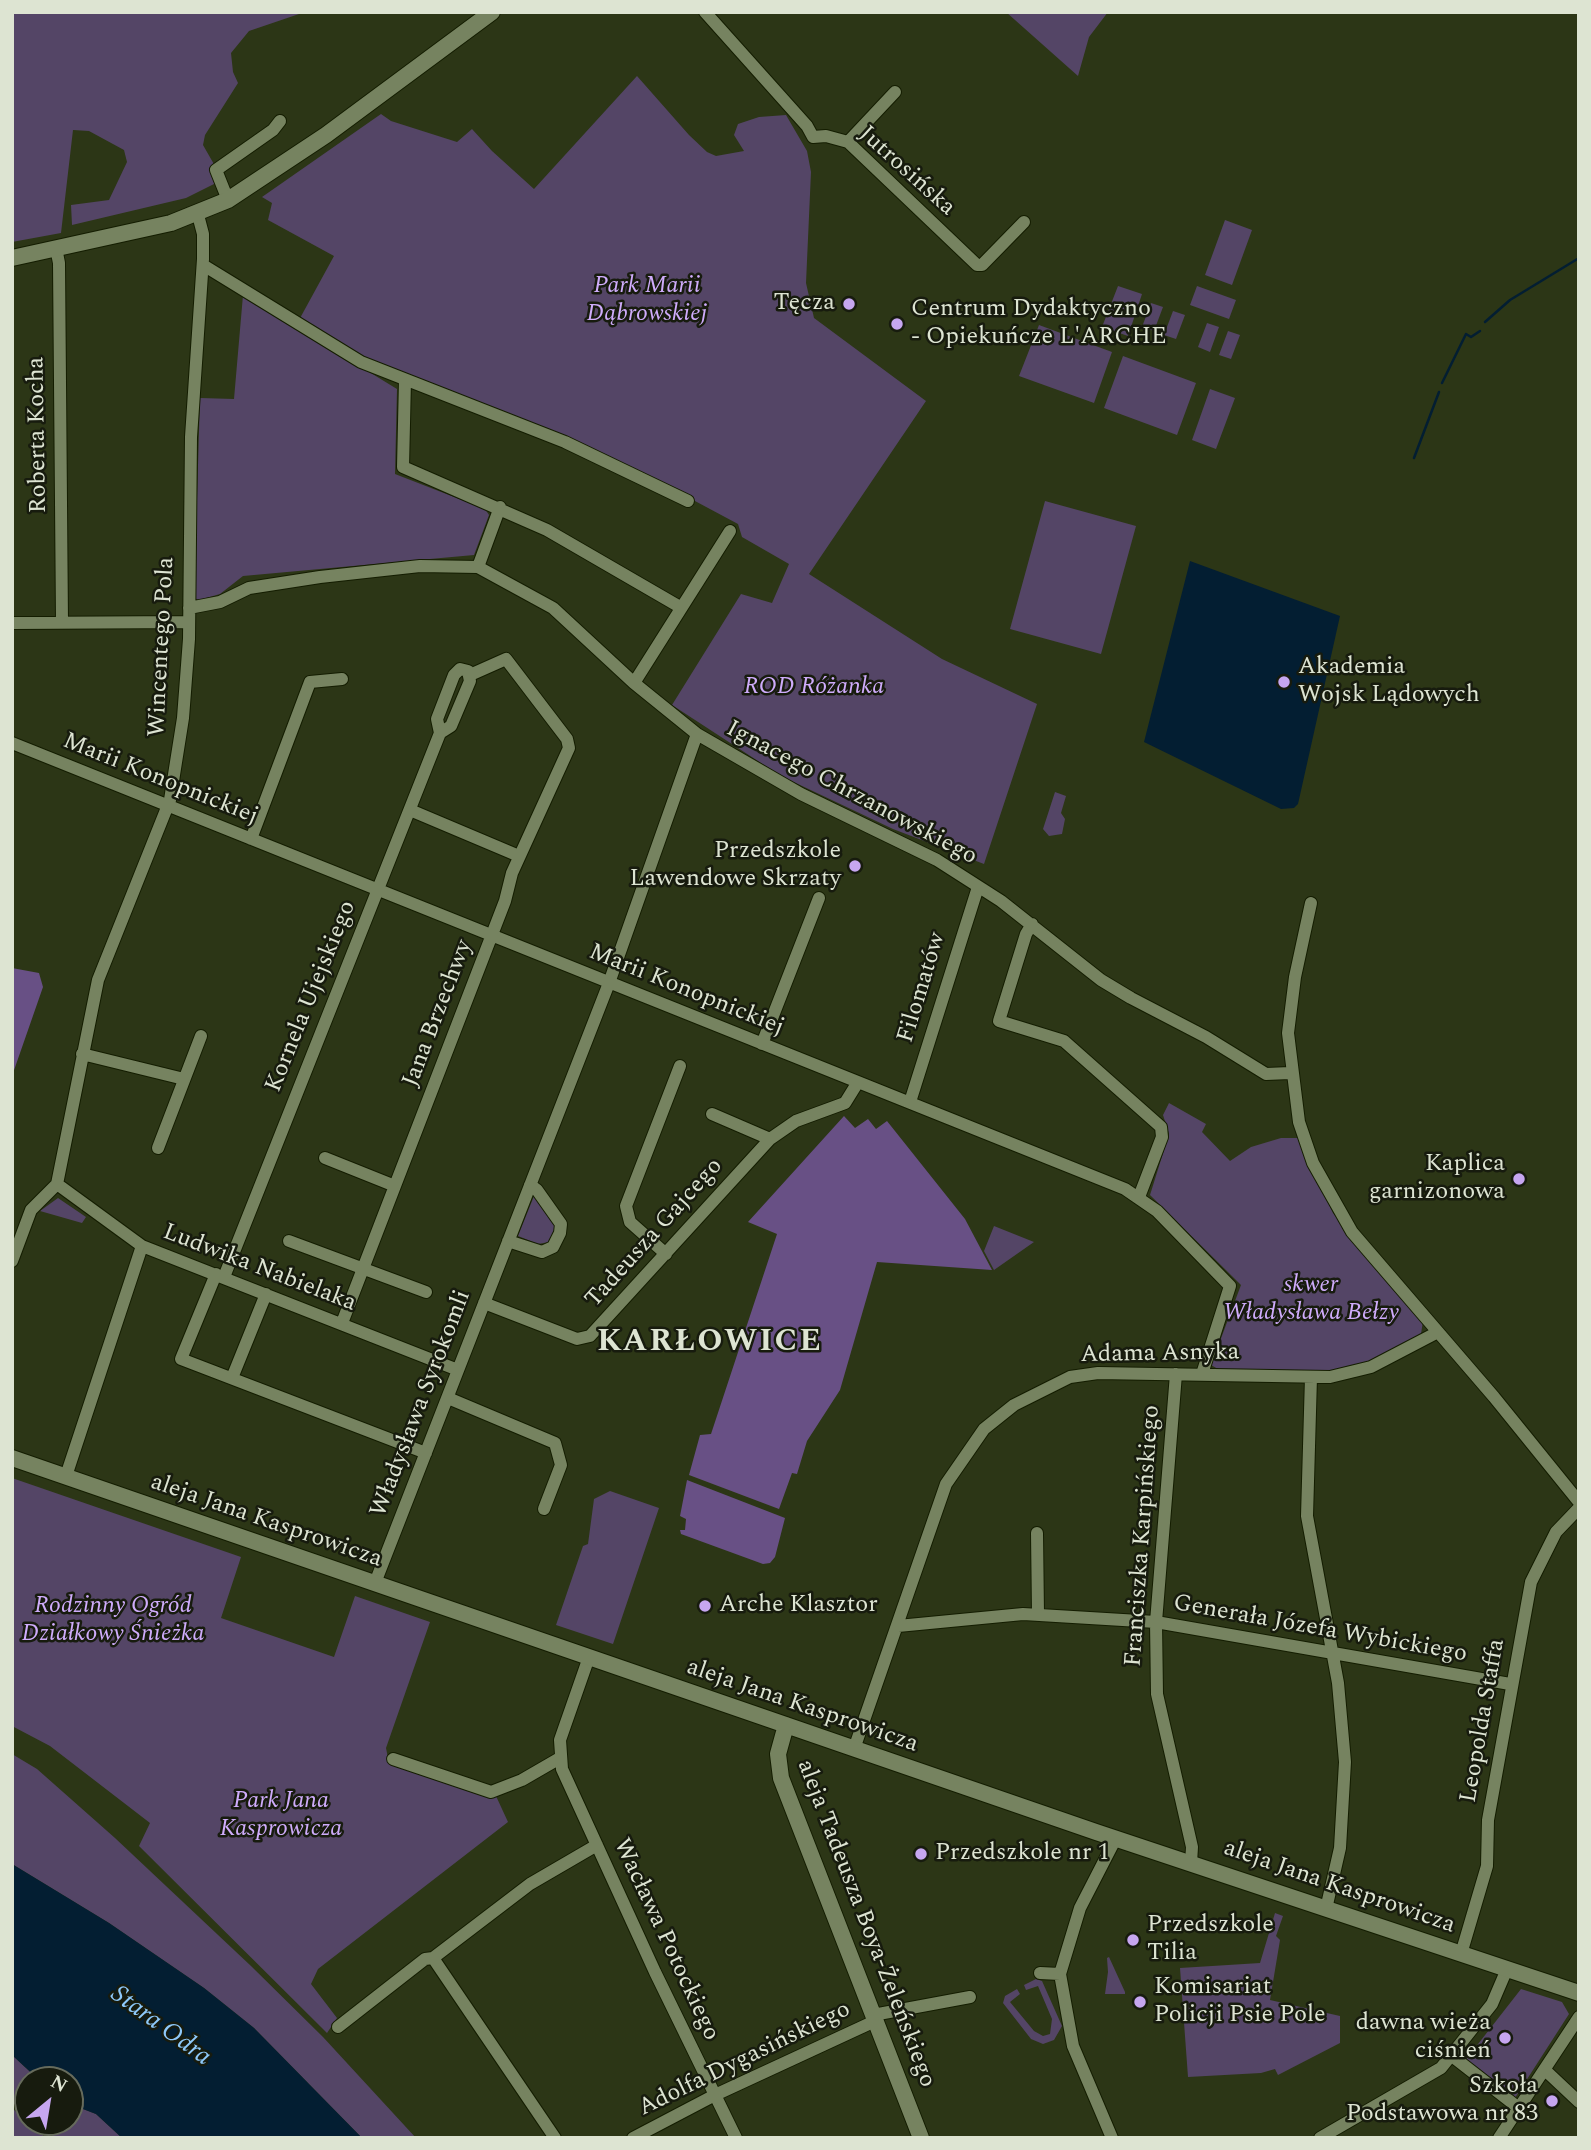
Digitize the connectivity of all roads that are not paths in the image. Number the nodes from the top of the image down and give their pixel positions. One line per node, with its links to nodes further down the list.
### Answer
1 (492, 12): 6 (street)
2 (705, 12): 5 (street, Jutrosińska)
3 (895, 92): 5 (street)
4 (279, 121): 6 (street)
5 (848, 142): 8 (street, Jutrosińska)
6 (228, 200): 7 (street)
7 (198, 215): 9 (street); 11 (street, Wincentego Pola)
8 (1024, 222)
9 (56, 248): 10 (street); 19 (street, Roberta Kocha)
10 (12, 258)
11 (203, 265): 12 (street); 18 (street, Wincentego Pola)
12 (405, 380): 13 (street); 14 (street)
13 (688, 501)
14 (500, 507): 16 (street); 17 (street)
15 (730, 531): 17 (street)
16 (478, 567): 18 (street, Ignacego Chrzanowskiego); 24 (street, Ignacego Chrzanowskiego)
17 (680, 607): 24 (street)
18 (190, 608): 20 (street, Wincentego Pola)
19 (62, 622): 20 (street); 21 (street)
20 (189, 622): 27 (street, Wincentego Pola)
21 (12, 623)
22 (470, 675): 28 (street, Kornela Ujejskiego); 30 (street, Jana Brzechwy)
23 (342, 679): 29 (street)
24 (634, 683): 25 (street, Ignacego Chrzanowskiego)
25 (697, 734): 31 (street, Ignacego Chrzanowskiego); 37 (street, Władysława Syrokomli)
26 (12, 743): 27 (street, Marii Konopnickiej)
27 (167, 806): 29 (street, Marii Konopnickiej); 40 (street, Wincentego Pola)
28 (410, 810): 30 (street); 32 (street, Kornela Ujejskiego)
29 (251, 839): 32 (street, Marii Konopnickiej)
30 (519, 856): 36 (street, Jana Brzechwy)
31 (978, 887): 35 (street, Ignacego Chrzanowskiego); 45 (street, Filomatów)
32 (377, 890): 36 (street, Marii Konopnickiej); 60 (street, Kornela Ujejskiego)
33 (819, 898): 39 (street)
34 (1311, 903): 42 (street)
35 (1032, 924): 42 (street, Ignacego Chrzanowskiego); 53 (street)
36 (492, 936): 37 (street, Marii Konopnickiej); 52 (street, Jana Brzechwy)
37 (609, 983): 39 (street, Marii Konopnickiej); 51 (street, Władysława Syrokomli)
38 (201, 1037): 43 (street)
39 (762, 1044): 44 (street, Marii Konopnickiej)
40 (82, 1054): 43 (street); 50 (street, Wincentego Pola)
41 (680, 1066): 57 (street)
42 (1290, 1073): 65 (street)
43 (184, 1079): 48 (street)
44 (858, 1082): 45 (street, Marii Konopnickiej); 47 (street, Tadeusza Gajcego)
45 (910, 1102): 53 (street, Marii Konopnickiej)
46 (712, 1114): 47 (street)
47 (770, 1139): 57 (street, Tadeusza Gajcego)
48 (158, 1148)
49 (325, 1158): 52 (street)
50 (57, 1184): 56 (street, Ludwika Nabielaka); 58 (street)
51 (530, 1185): 55 (street, Władysława Syrokomli); 55 (street)
52 (395, 1186): 59 (street, Jana Brzechwy)
53 (1139, 1197): 68 (street, Marii Konopnickiej)
54 (289, 1241): 59 (street)
55 (508, 1241): 63 (street, Władysława Syrokomli)
56 (142, 1246): 60 (street, Ludwika Nabielaka); 74 (street)
57 (666, 1254): 63 (street, Tadeusza Gajcego)
58 (12, 1261)
59 (363, 1269): 61 (street); 64 (street, Jana Brzechwy)
60 (220, 1276): 62 (street, Ludwika Nabielaka); 70 (street, Kornela Ujejskiego)
61 (426, 1292)
62 (266, 1294): 64 (street, Ludwika Nabielaka); 70 (street)
63 (484, 1303): 66 (street, Władysława Syrokomli)
64 (342, 1324): 66 (street, Ludwika Nabielaka)
65 (1438, 1332): 69 (street, Adama Asnyka); 75 (street)
66 (458, 1370): 71 (street, Władysława Syrokomli)
67 (1176, 1374): 68 (street, Adama Asnyka); 81 (street, Franciszka Karpińskiego); 82 (street, Adama Asnyka)
68 (1202, 1374): 69 (street, Adama Asnyka)
69 (1311, 1377): 83 (street)
70 (232, 1378): 72 (street)
71 (448, 1398): 72 (street, Władysława Syrokomli); 77 (street)
72 (426, 1453): 79 (street, Władysława Syrokomli)
73 (12, 1458): 74 (street, aleja Jana Kasprowicza)
74 (66, 1476): 79 (street, aleja Jana Kasprowicza)
75 (1579, 1502)
76 (1579, 1508): 85 (street, Leopolda Staffa)
77 (544, 1510)
78 (1037, 1533): 80 (street)
79 (375, 1583): 84 (street, aleja Jana Kasprowicza)
80 (1038, 1614): 81 (street, Generała Józefa Wybickiego); 82 (street, Generała Józefa Wybickiego)
81 (1156, 1622): 83 (street, Generała Józefa Wybickiego); 92 (street, Franciszka Karpińskiego)
82 (898, 1626): 87 (street, Adama Asnyka)
83 (1331, 1650): 85 (street, Generała Józefa Wybickiego); 93 (street)
84 (589, 1657): 86 (street, aleja Jana Kasprowicza); 88 (street)
85 (1510, 1684): 94 (street, Leopolda Staffa)
86 (786, 1725): 87 (street, aleja Jana Kasprowicza); 101 (street, aleja Tadeusza Boya-Żeleńskiego)
87 (854, 1749): 90 (street, aleja Jana Kasprowicza)
88 (560, 1758): 89 (street); 91 (street, Wacława Potockiego)
89 (393, 1759)
90 (1116, 1838): 92 (street, aleja Jana Kasprowicza); 98 (street)
91 (597, 1845): 95 (street); 106 (street, Wacława Potockiego)
92 (1191, 1863): 93 (street, aleja Jana Kasprowicza)
93 (1326, 1909): 94 (street, aleja Jana Kasprowicza)
94 (1461, 1954): 96 (street, aleja Jana Kasprowicza)
95 (433, 1958): 103 (street); 109 (street)
96 (1507, 1969): 99 (street, aleja Jana Kasprowicza); 104 (street)
97 (1040, 1973): 98 (street)
98 (1060, 1974): 113 (street)
99 (1579, 1993)
100 (970, 1997): 101 (street, Adolfa Dygasińskiego)
101 (878, 2015): 106 (street, Adolfa Dygasińskiego); 112 (street, aleja Tadeusza Boya-Żeleńskiego)
102 (1579, 2017): 105 (street)
103 (338, 2028)
104 (1452, 2056): 108 (street); 114 (street)
105 (1546, 2071): 107 (street); 108 (street)
106 (715, 2095): 110 (street, Adolfa Dygasińskiego); 111 (street, Wacława Potockiego)
107 (1579, 2102)
108 (1520, 2109): 115 (street)
109 (555, 2138)
110 (633, 2138)
111 (736, 2138)
112 (921, 2138)
113 (1112, 2138)
114 (1320, 2138)
115 (1499, 2138)

